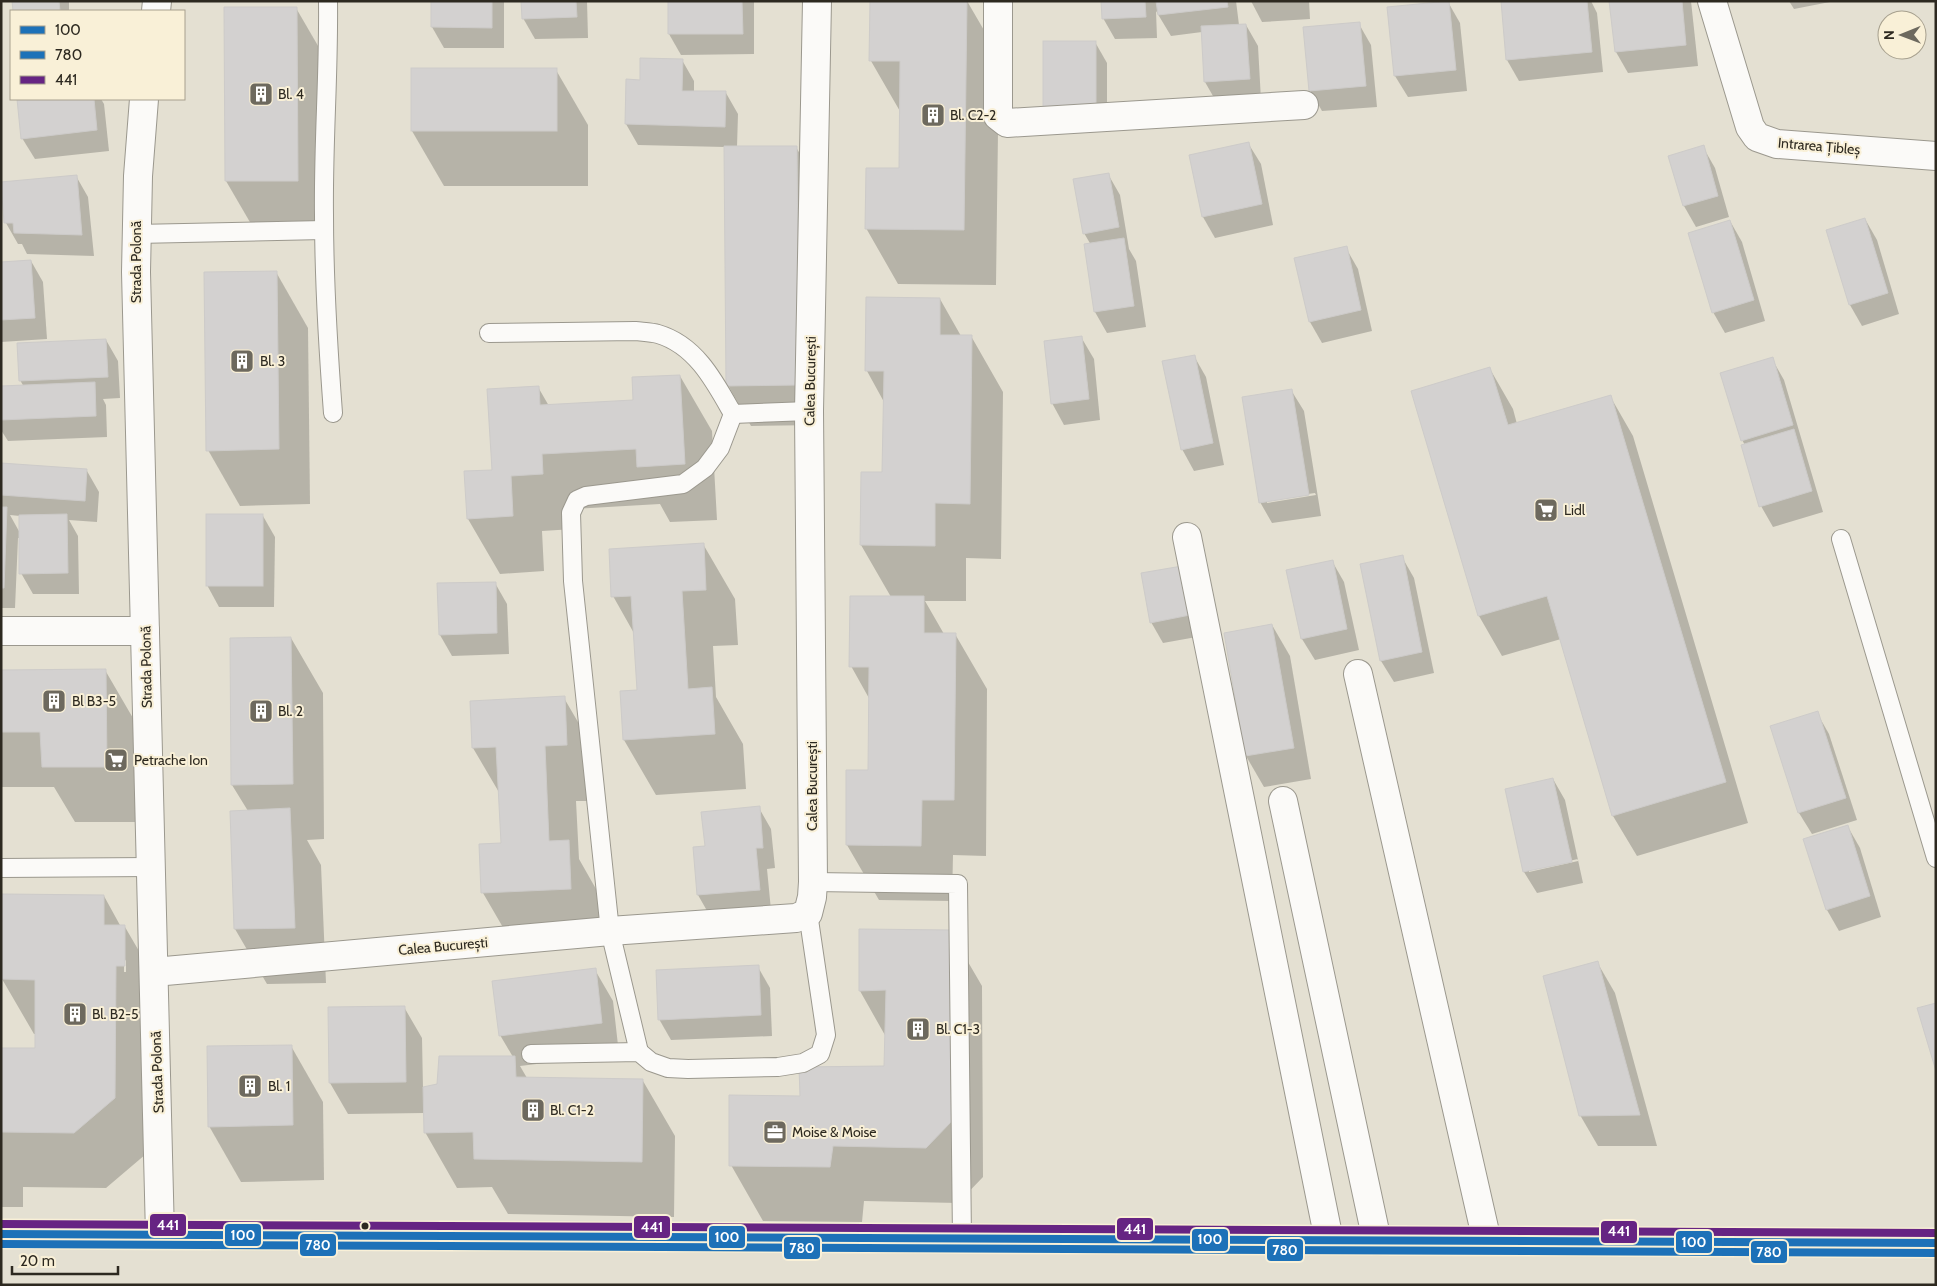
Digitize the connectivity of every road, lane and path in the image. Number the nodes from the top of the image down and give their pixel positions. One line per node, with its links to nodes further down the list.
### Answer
1 (328, 1): 8 (lane)
2 (817, 1): 11 (main road, Calea București)
3 (998, 1): 6 (main road)
4 (1712, 1): 7 (main road, Intrarea Țibleș)
5 (144, 100): 9 (main road, Strada Polonă)
6 (1304, 105)
7 (1936, 156)
8 (324, 230): 9 (lane); 12 (lane)
9 (136, 234): 17 (main road, Strada Polonă)
10 (489, 334): 13 (lane)
11 (809, 411): 13 (lane); 23 (main road, Calea București)
12 (333, 413)
13 (733, 414): 25 (lane)
14 (1187, 537): 32 (main road)
15 (1840, 539): 20 (lane)
16 (1, 631): 17 (main road)
17 (146, 631): 22 (main road, Strada Polonă)
18 (1358, 674): 34 (main road)
19 (1284, 801): 33 (main road)
20 (1936, 858)
21 (1, 868): 22 (lane)
22 (151, 868): 26 (main road, Strada Polonă)
23 (812, 882): 24 (main road, Calea București); 31 (lane)
24 (808, 913): 25 (main road, Calea București); 27 (lane)
25 (610, 931): 26 (main road, Calea București); 27 (lane)
26 (154, 972): 30 (main road, Strada Polonă)
27 (639, 1052): 28 (lane)
28 (531, 1054)
29 (1, 1234): 30 (main road)
30 (160, 1235): 31 (main road)
31 (962, 1238): 32 (main road)
32 (1329, 1240): 33 (main road)
33 (1377, 1240): 34 (main road)
34 (1487, 1241): 35 (main road)
35 (1936, 1243)

